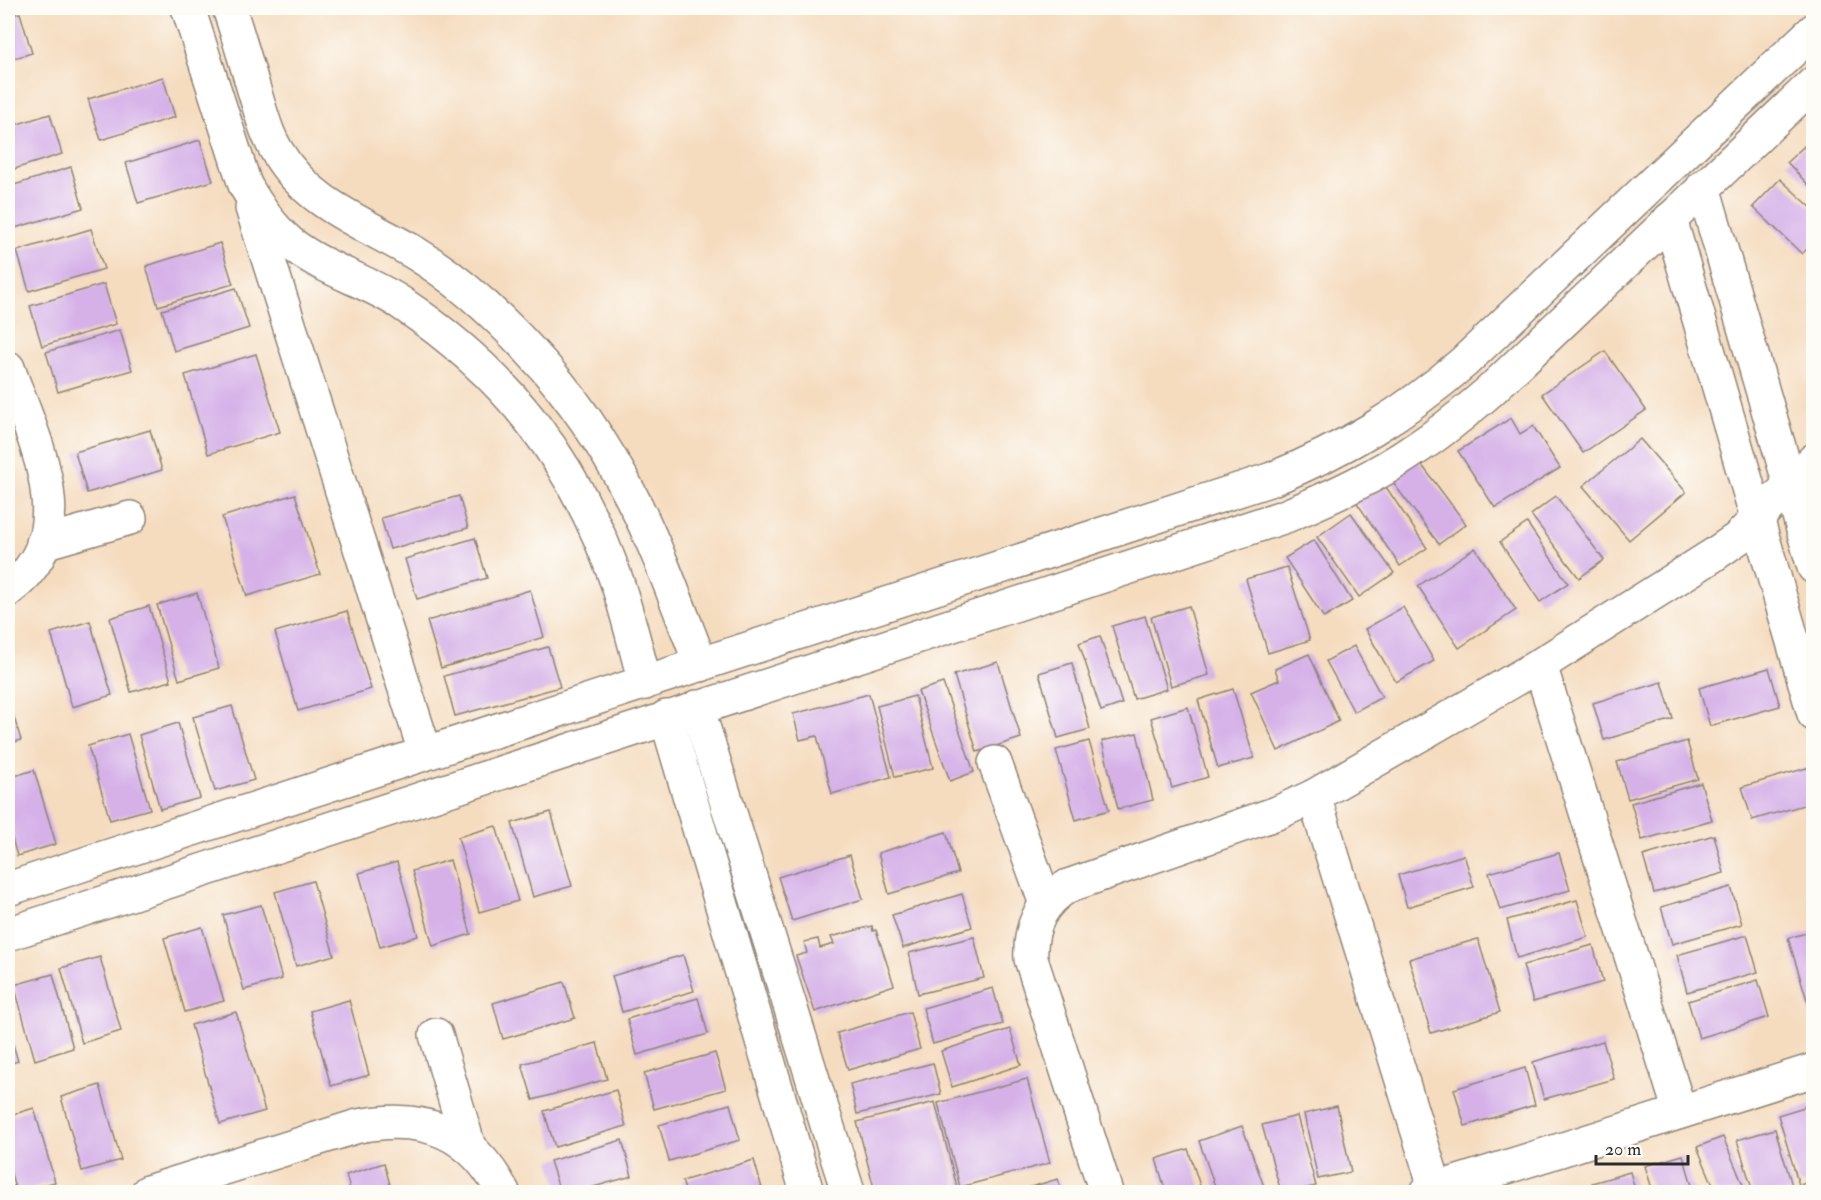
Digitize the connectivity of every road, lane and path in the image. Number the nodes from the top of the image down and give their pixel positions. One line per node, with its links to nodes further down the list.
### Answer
1 (188, 8): 5 (street)
2 (229, 8): 16 (street)
3 (1814, 30): 16 (street)
4 (1814, 83): 6 (street)
5 (245, 185): 18 (street); 22 (street)
6 (1703, 186): 7 (street); 10 (street)
7 (1670, 219): 12 (street); 19 (street)
8 (8, 368): 13 (street)
9 (1814, 460): 10 (street)
10 (1789, 485): 12 (street); 14 (street)
11 (130, 518): 13 (street)
12 (1756, 519): 17 (street); 20 (street)
13 (43, 543): 15 (street)
14 (1814, 567)
15 (8, 590)
16 (701, 665): 18 (street)
17 (1540, 665): 24 (street); 30 (street)
18 (645, 683): 22 (street)
19 (697, 707): 21 (street); 36 (street)
20 (1814, 714)
21 (666, 717): 27 (street); 35 (street)
22 (425, 752): 25 (street)
23 (995, 763): 26 (street)
24 (1314, 796): 26 (street); 32 (street)
25 (8, 889)
26 (1046, 904): 37 (street)
27 (8, 934)
28 (436, 1035): 31 (street)
29 (1814, 1070): 30 (street)
30 (1680, 1112): 32 (street)
31 (469, 1147): 33 (street); 34 (street)
32 (1431, 1191)
33 (148, 1192)
34 (504, 1192)
35 (807, 1192)
36 (849, 1192)
37 (1106, 1192)

